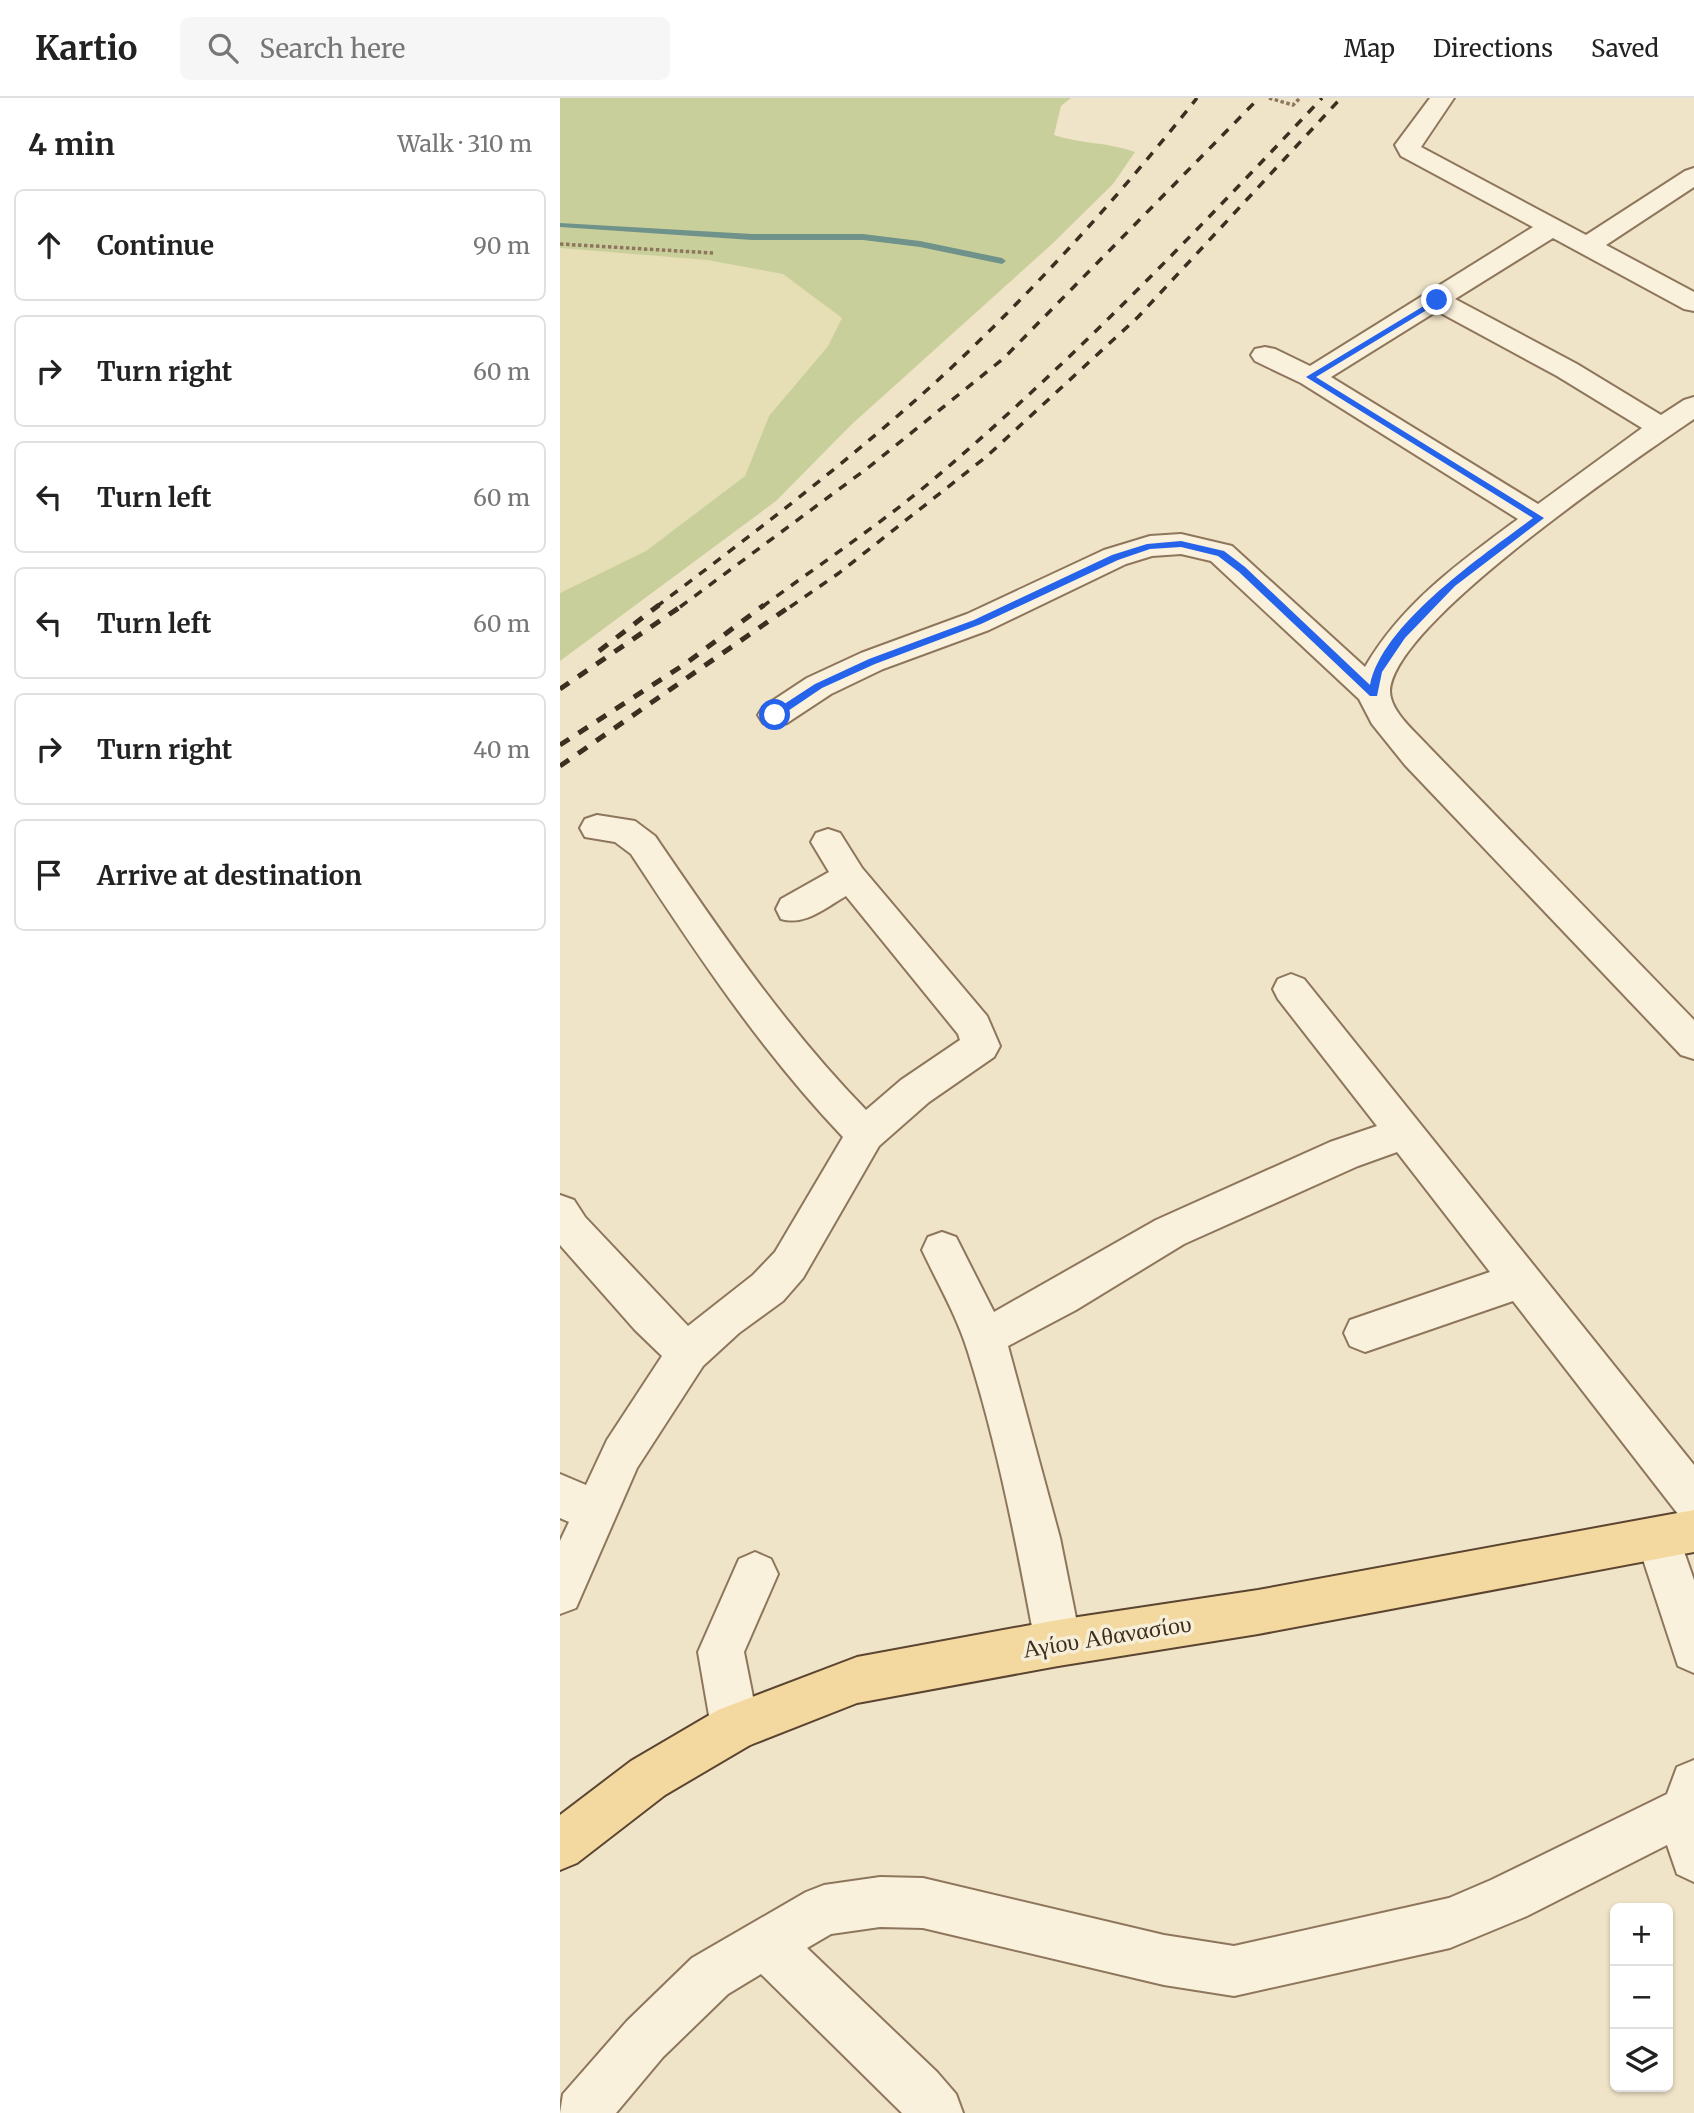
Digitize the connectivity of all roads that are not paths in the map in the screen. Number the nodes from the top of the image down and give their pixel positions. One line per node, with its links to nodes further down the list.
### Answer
1 (1442, 98): 3 (street)
2 (1694, 176): 4 (street)
3 (1552, 227): 4 (street); 5 (street)
4 (1588, 245): 6 (street)
5 (1437, 300): 8 (street); 10 (street)
6 (1694, 303)
7 (1265, 355): 8 (street)
8 (1311, 377): 11 (street)
9 (1694, 406): 10 (street)
10 (1662, 428): 11 (street)
11 (1539, 518): 12 (street)
12 (1374, 693): 13 (street); 19 (street)
13 (775, 715)
14 (597, 828): 21 (street)
15 (828, 842): 16 (street)
16 (850, 877): 17 (street); 21 (street)
17 (794, 909)
18 (1291, 989): 20 (street)
19 (1691, 1034)
20 (1404, 1133): 24 (street); 26 (street)
21 (865, 1134): 27 (street)
22 (560, 1212): 27 (street)
23 (942, 1250): 26 (street)
24 (1521, 1280): 25 (street); 28 (street)
25 (1364, 1333)
26 (984, 1338): 33 (street)
27 (688, 1353): 29 (street)
28 (1694, 1499)
29 (577, 1503): 32 (street)
30 (1676, 1534): 33 (main road, Αγίου Αθανασίου); 34 (street)
31 (755, 1574): 35 (street)
32 (560, 1592)
33 (1058, 1643): 35 (main road, Αγίου Αθανασίου)
34 (1694, 1650)
35 (735, 1727): 37 (main road, Αγίου Αθανασίου)
36 (1689, 1797): 38 (street); 39 (street)
37 (560, 1846)
38 (1694, 1857)
39 (765, 1942): 40 (street); 41 (street)
40 (582, 2113)
41 (937, 2113)

